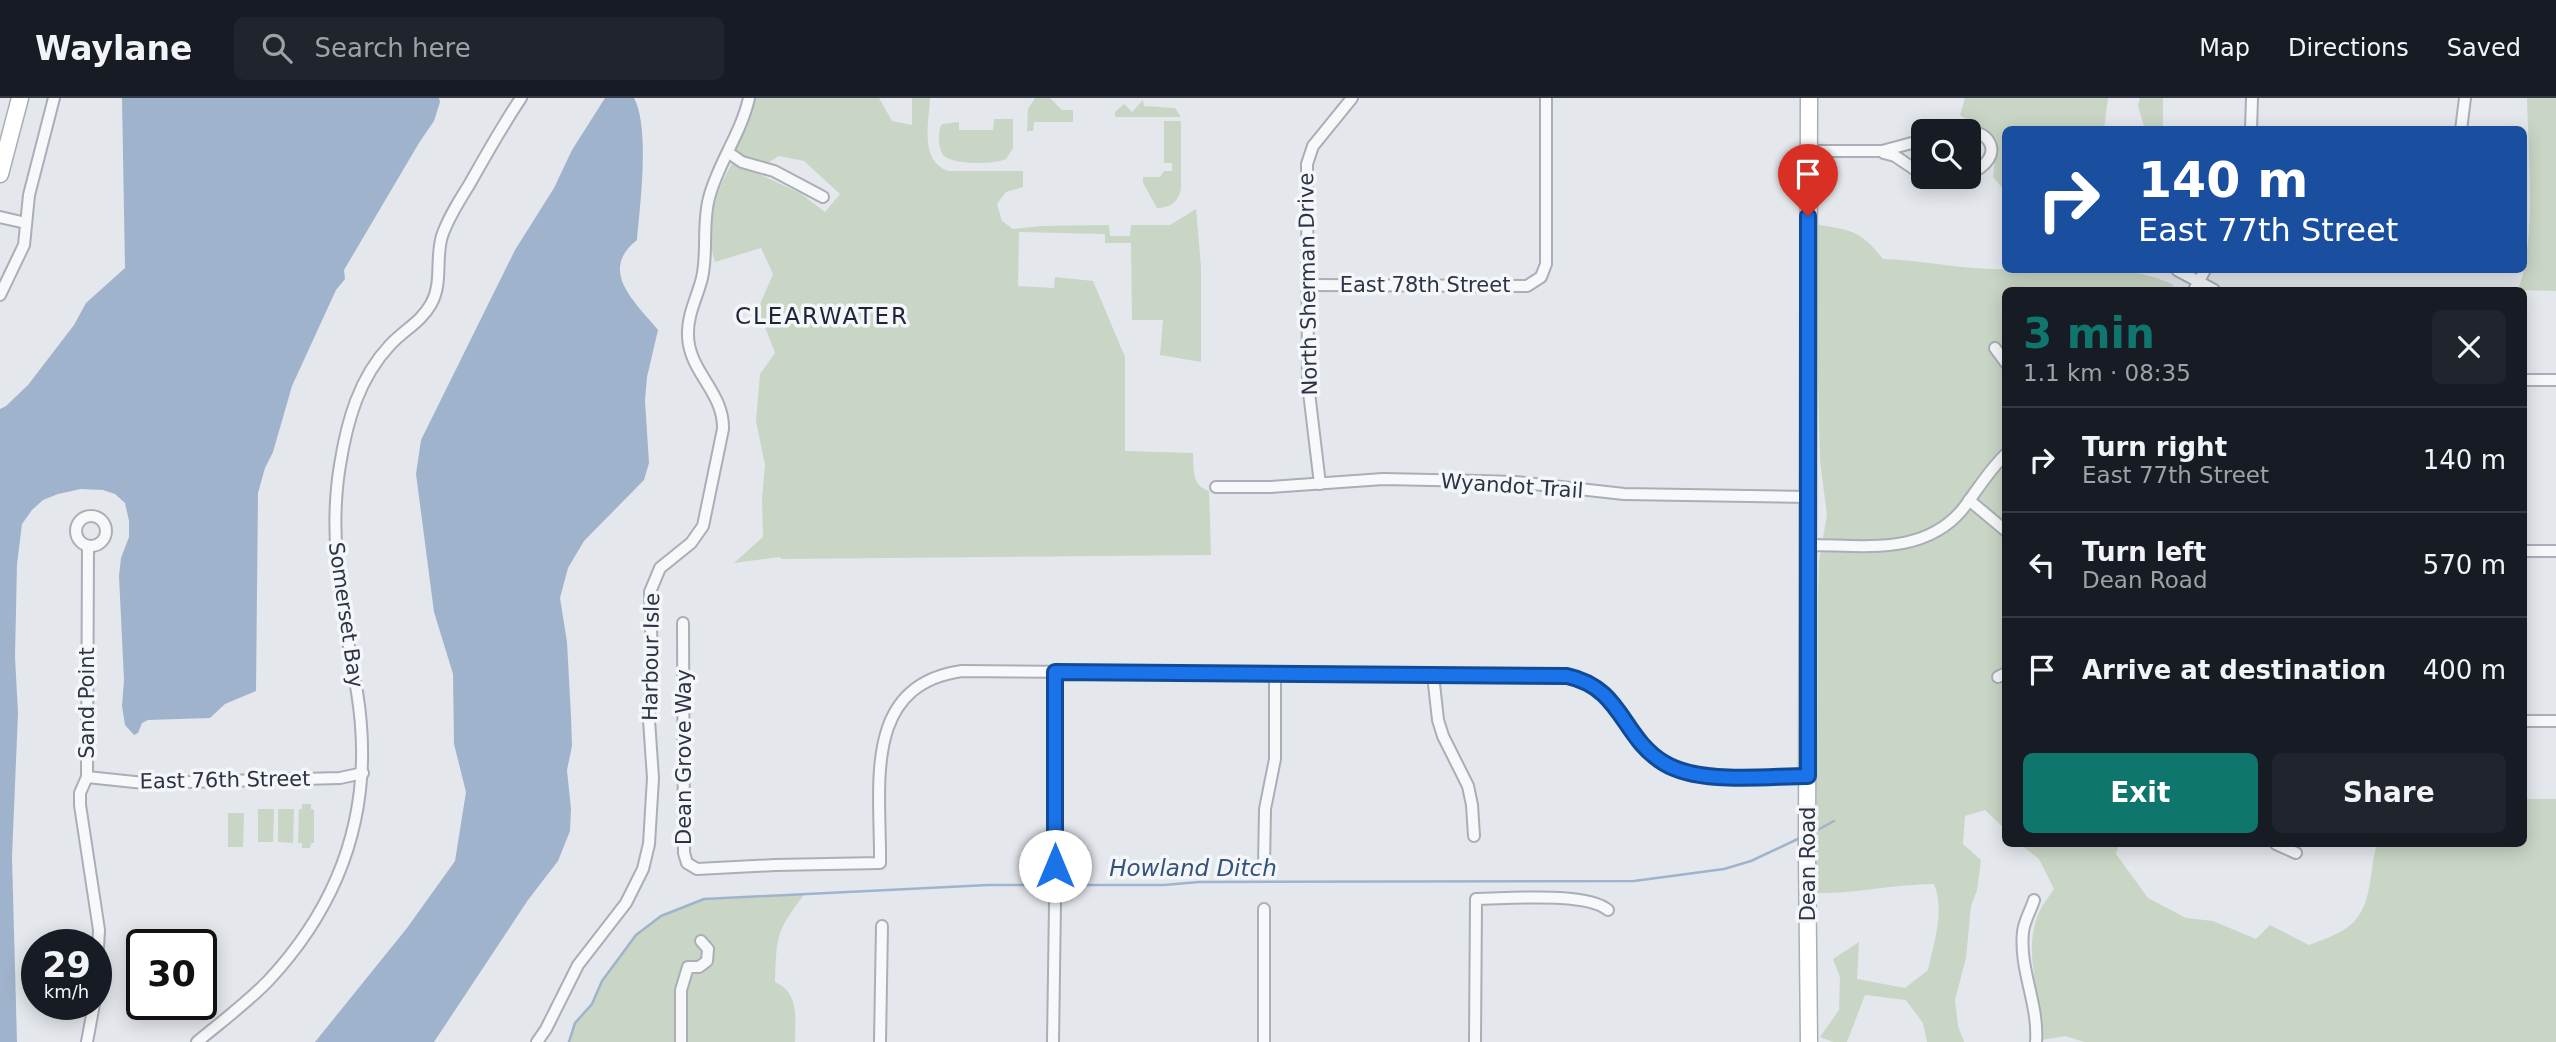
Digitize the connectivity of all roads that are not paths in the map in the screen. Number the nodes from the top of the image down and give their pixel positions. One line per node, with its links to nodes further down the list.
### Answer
1 (20, 98): 19 (street)
2 (54, 98): 22 (street)
3 (521, 98): 47 (street, Somerset Bay)
4 (749, 98): 16 (street, Harbour Isle)
5 (1352, 98): 24 (street, North Sherman Drive)
6 (1546, 98): 24 (street, East 78th Street)
7 (1809, 98): 15 (street, Dean Road)
8 (2252, 98): 10 (street)
9 (2465, 98): 11 (street)
10 (2252, 126)
11 (2462, 126)
12 (1981, 133): 17 (street)
13 (1911, 143): 14 (street)
14 (1882, 151): 15 (street); 18 (street)
15 (1809, 152): 34 (street, Dean Road)
16 (729, 153): 20 (street); 65 (street, Harbour Isle)
17 (1981, 165)
18 (1911, 167)
19 (0, 174)
20 (823, 197)
21 (0, 217): 22 (street)
22 (26, 223): 26 (street)
23 (2181, 273): 25 (street)
24 (1307, 285): 32 (street, North Sherman Drive)
25 (2197, 286)
26 (0, 295)
27 (1995, 348): 28 (street)
28 (2002, 358)
29 (2527, 380): 30 (street)
30 (2556, 380)
31 (2002, 458): 35 (street)
32 (1320, 484): 33 (street, Wyandot Trail); 34 (street, Wyandot Trail)
33 (1216, 487)
34 (1809, 497): 37 (street, Dean Road)
35 (1969, 500): 36 (street); 37 (street)
36 (2002, 528)
37 (1809, 545): 48 (street, Dean Road)
38 (88, 546): 49 (street, Sand Point)
39 (2527, 551): 40 (street)
40 (2556, 551)
41 (683, 623): 42 (street, Dean Grove Way)
42 (1055, 672): 43 (street); 54 (street)
43 (1275, 673): 44 (street); 53 (street)
44 (1433, 675): 48 (street); 50 (street)
45 (2527, 721): 46 (street)
46 (2556, 721)
47 (363, 773): 49 (street, East 76th Street); 64 (street, Somerset Bay)
48 (1808, 776): 71 (street, Dean Road)
49 (87, 777): 60 (street, Sand Point)
50 (1474, 836)
51 (2283, 847): 52 (street)
52 (2296, 853)
53 (1264, 864)
54 (1055, 866)
55 (2034, 900): 72 (street)
56 (1055, 904): 68 (street)
57 (1264, 909): 69 (street)
58 (1608, 911): 70 (street)
59 (882, 926): 67 (street)
60 (99, 929)
61 (701, 941): 66 (street)
62 (91, 1020): 63 (street)
63 (87, 1042)
64 (197, 1042)
65 (537, 1042)
66 (681, 1042)
67 (880, 1042)
68 (1054, 1042)
69 (1264, 1042)
70 (1475, 1042)
71 (1809, 1042)
72 (2036, 1042)

